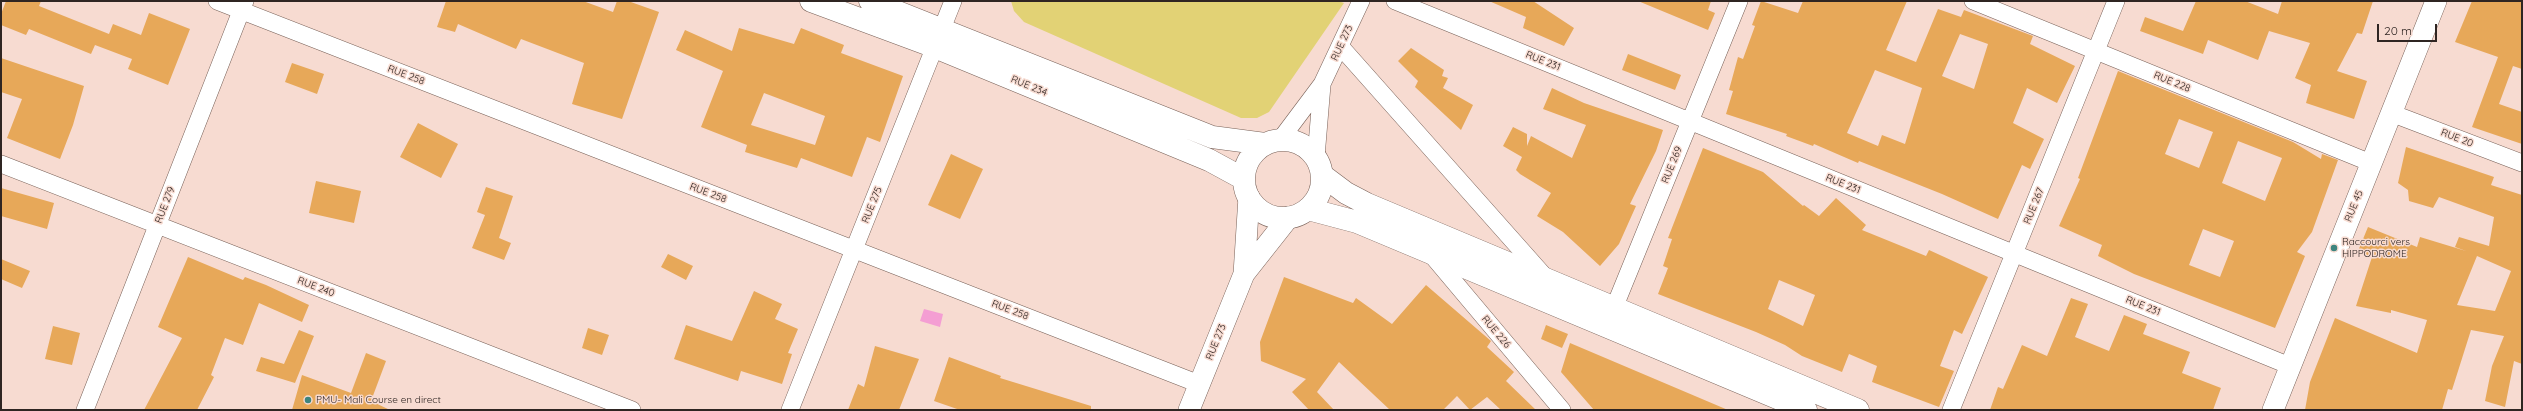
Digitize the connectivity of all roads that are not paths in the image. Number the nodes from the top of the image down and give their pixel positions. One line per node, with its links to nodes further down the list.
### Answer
1 (217, 1): 11 (street, RUE 258)
2 (811, 1): 12 (main road, RUE 234)
3 (870, 1): 12 (main road, RUE 234)
4 (953, 1): 12 (street, RUE 275)
5 (1361, 1): 13 (street, RUE 273)
6 (1395, 1): 17 (street, RUE 231)
7 (1738, 1): 17 (street, RUE 269)
8 (1973, 1): 14 (street, RUE 228)
9 (2116, 1): 14 (street, RUE 267)
10 (2436, 1): 16 (street, RUE 45)
11 (243, 6): 25 (street, RUE 279); 26 (street, RUE 258)
12 (938, 38): 18 (main road, RUE 234); 23 (main road, RUE 234); 26 (street, RUE 275)
13 (1340, 46): 15 (street, RUE 273); 30 (street)
14 (2096, 51): 19 (street, RUE 228); 28 (street, RUE 267)
15 (1322, 84): 18 (street, RUE 273); 22 (street, RUE 273)
16 (2391, 113): 19 (street, RUE 45); 20 (street, RUE 20)
17 (1690, 121): 28 (street, RUE 231); 31 (street, RUE 269)
18 (1273, 142): 22 (main road); 23 (main road)
19 (2371, 163): 32 (street, RUE 45)
20 (2522, 163)
21 (1, 164): 25 (street, RUE 240)
22 (1319, 166): 24 (main road); 30 (main road)
23 (1247, 188): 24 (main road); 29 (street, RUE 273)
24 (1299, 213): 27 (main road); 29 (street, RUE 273)
25 (157, 225): 34 (street, RUE 279); 35 (street, RUE 240)
26 (854, 250): 33 (street, RUE 258); 36 (street, RUE 275)
27 (1430, 253): 31 (main road); 38 (street, RUE 226)
28 (2014, 254): 32 (street, RUE 231); 41 (street, RUE 267)
29 (1244, 274): 33 (street, RUE 273)
30 (1549, 282): 31 (main road)
31 (1610, 319): 39 (main road); 40 (main road)
32 (2290, 366): 42 (street, RUE 45)
33 (1199, 384): 37 (street, RUE 273)
34 (85, 410)
35 (632, 410)
36 (790, 410)
37 (1189, 410)
38 (1562, 410)
39 (1806, 410)
40 (1858, 410)
41 (1951, 410)
42 (2273, 410)

